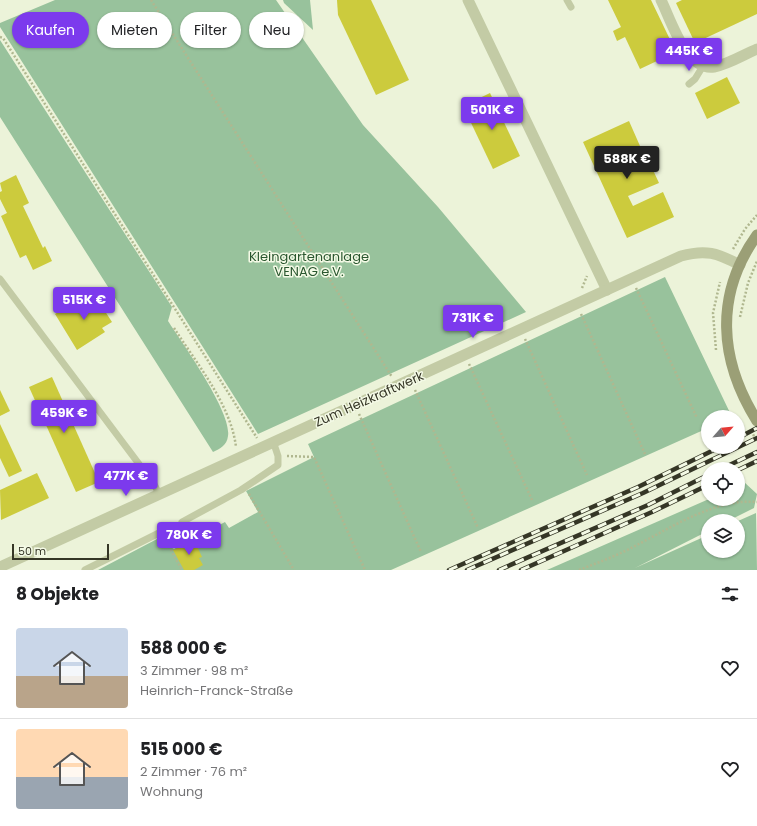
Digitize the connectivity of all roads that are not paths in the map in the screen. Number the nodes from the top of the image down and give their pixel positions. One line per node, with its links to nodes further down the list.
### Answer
1 (468, 0): 9 (street)
2 (661, 0): 4 (street)
3 (757, 49): 4 (street)
4 (703, 66): 5 (lane)
5 (689, 84)
6 (757, 235): 7 (main road)
7 (740, 265): 9 (street, Zum Heizkraftwerk); 10 (main road)
8 (0, 279): 12 (lane)
9 (607, 290): 11 (street, Zum Heizkraftwerk)
10 (757, 421)
11 (273, 441): 12 (street, Zum Heizkraftwerk); 13 (lane)
12 (159, 494): 15 (street, Zum Heizkraftwerk)
13 (182, 522)
14 (161, 532): 16 (lane)
15 (0, 567)
16 (85, 570)

